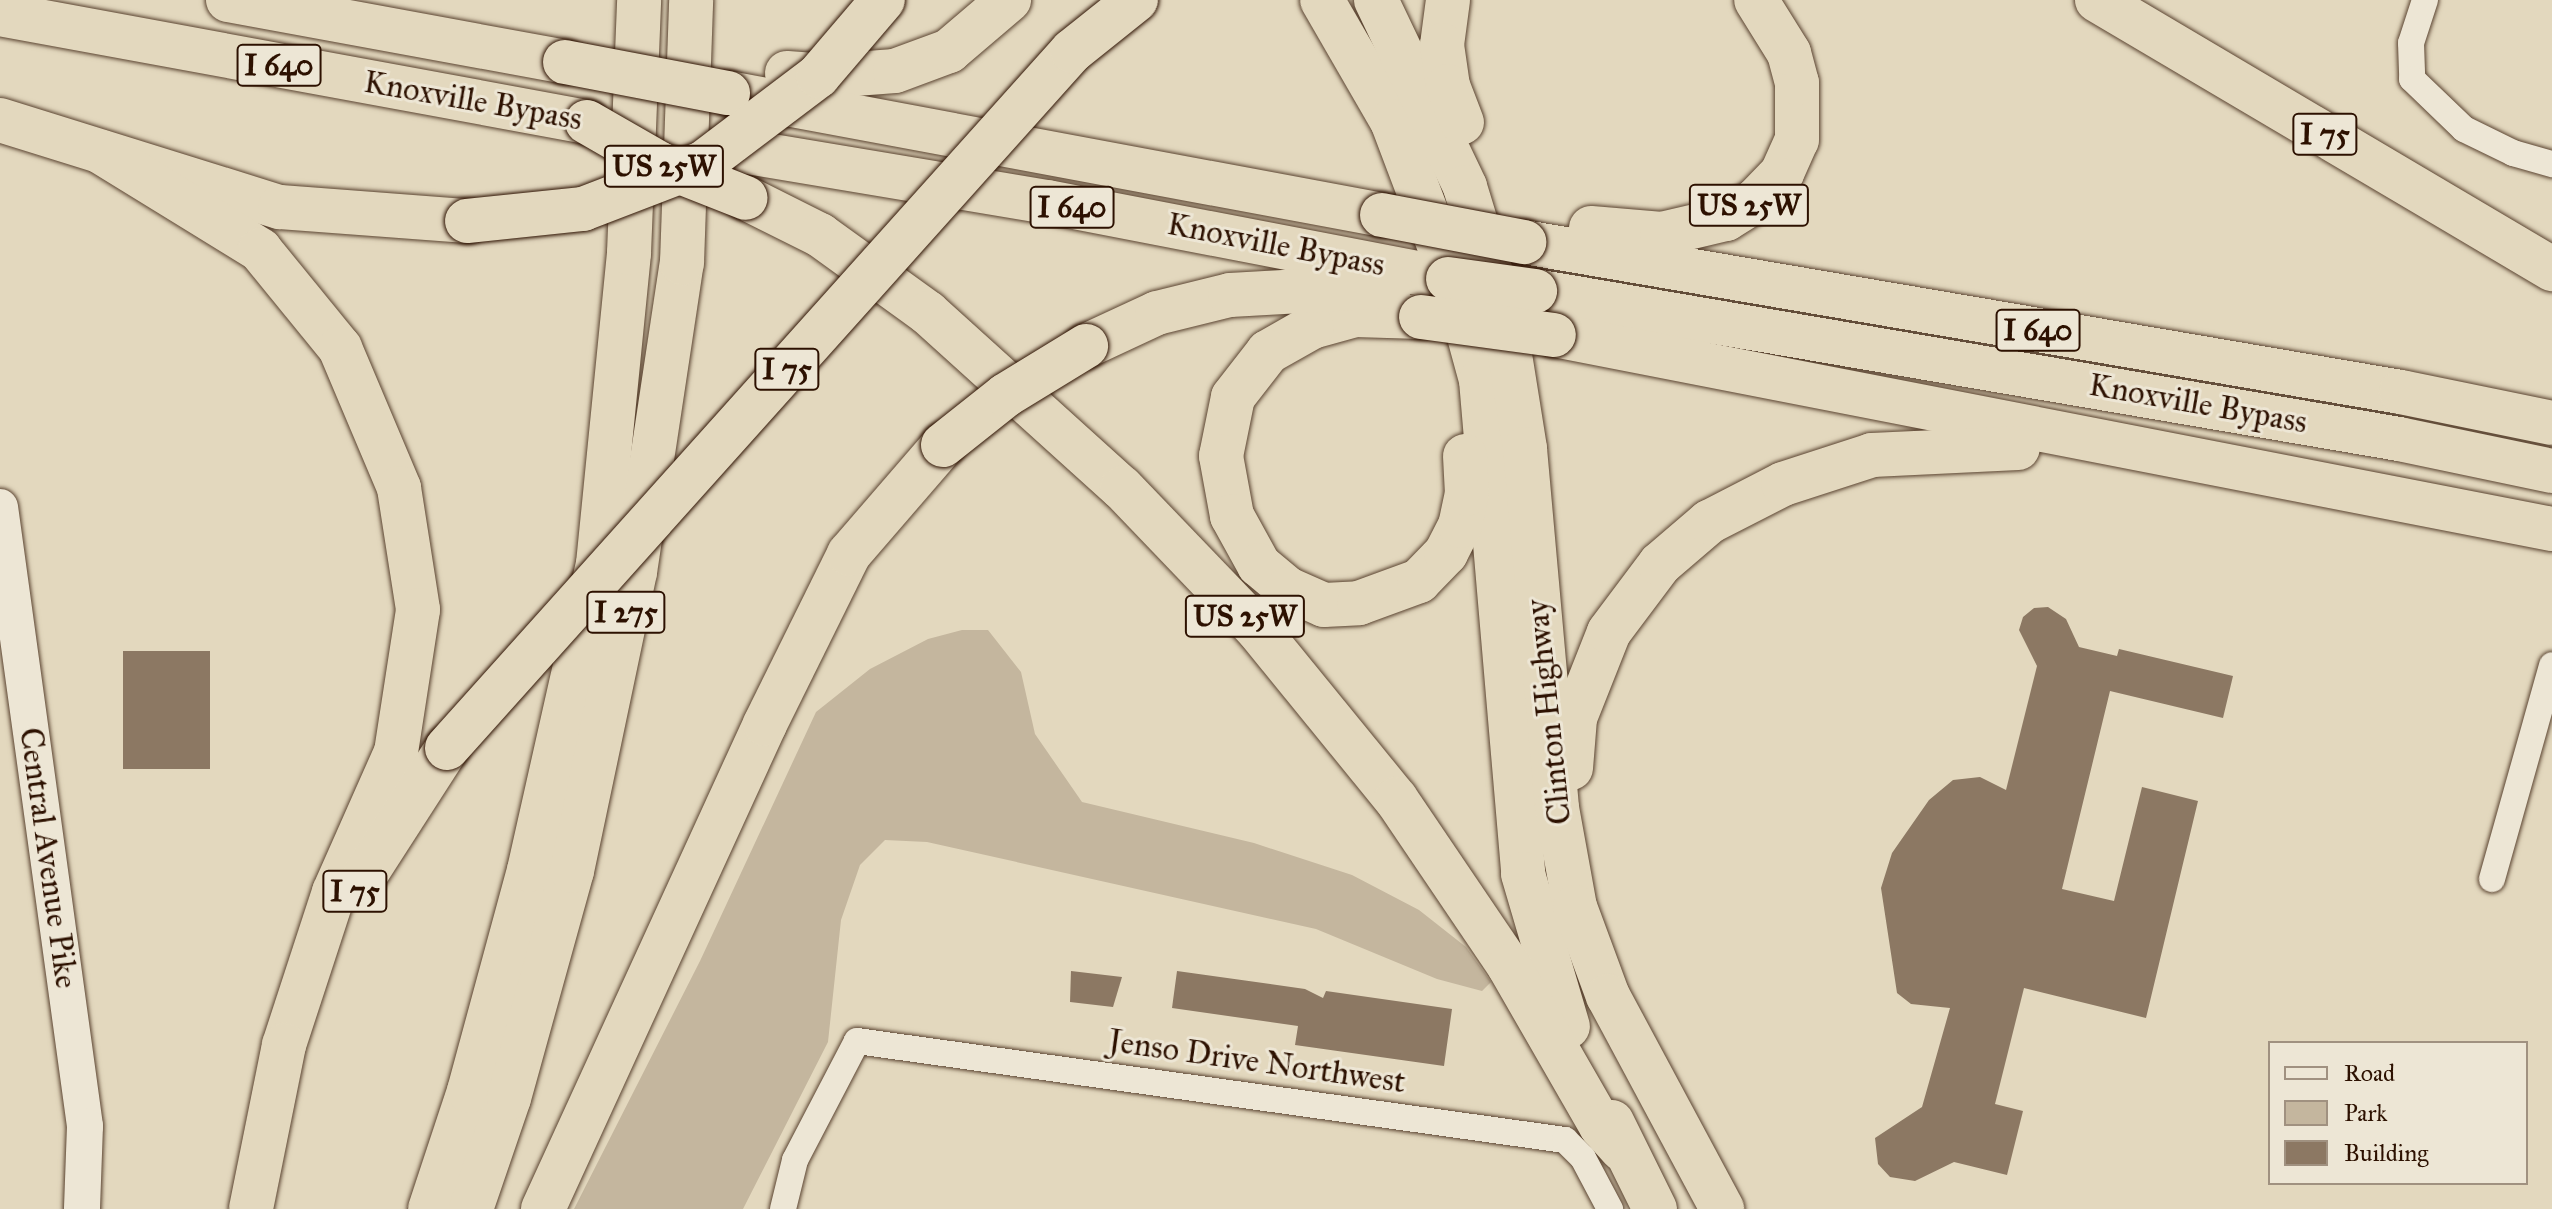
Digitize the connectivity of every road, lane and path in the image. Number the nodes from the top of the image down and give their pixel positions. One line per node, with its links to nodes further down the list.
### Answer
1 (228, 0): 14 (highway, Knoxville Bypass / I 640, bridge)
2 (639, 0): 36 (highway, I 275)
3 (883, 0): 17 (highway, bridge)
4 (1009, 0): 14 (highway)
5 (1136, 0): 32 (highway, I 75, bridge)
6 (1322, 0): 23 (highway)
7 (1376, 0): 19 (highway, Clinton Highway)
8 (1448, 0): 19 (highway)
9 (1756, 0): 20 (highway, US 25W)
10 (2097, 0): 21 (highway, I 75)
11 (2425, 1): 18 (street)
12 (692, 10): 37 (highway, I 275)
13 (0, 14): 15 (highway, Knoxville Bypass / I 640)
14 (728, 93): 20 (highway, Knoxville Bypass / I 640, bridge)
15 (572, 119): 22 (highway, Knoxville Bypass / I 640, bridge); 33 (highway, US 25W, bridge)
16 (0, 120): 17 (highway)
17 (101, 152): 32 (highway)
18 (2552, 164)
19 (1465, 187): 30 (highway, Clinton Highway)
20 (1524, 242): 24 (highway, Knoxville Bypass / I 640)
21 (2552, 269)
22 (1419, 287): 23 (highway); 25 (highway, bridge); 26 (highway, Knoxville Bypass, bridge); 38 (highway, bridge)
23 (1469, 331): 33 (highway)
24 (2552, 423)
25 (2156, 456): 28 (highway); 30 (highway)
26 (2552, 471)
27 (0, 507): 34 (main road, Central Avenue Pike)
28 (2552, 529)
29 (2552, 665): 31 (street)
30 (1565, 865): 42 (highway, Clinton Highway)
31 (2492, 879)
32 (284, 1045): 35 (highway, I 75)
33 (1622, 1149): 41 (highway, US 25W)
34 (82, 1209)
35 (251, 1209)
36 (430, 1209)
37 (471, 1209)
38 (543, 1209)
39 (783, 1209): 40 (street, Jenso Drive Northwest)
40 (1610, 1209)
41 (1655, 1209)
42 (1722, 1209)

